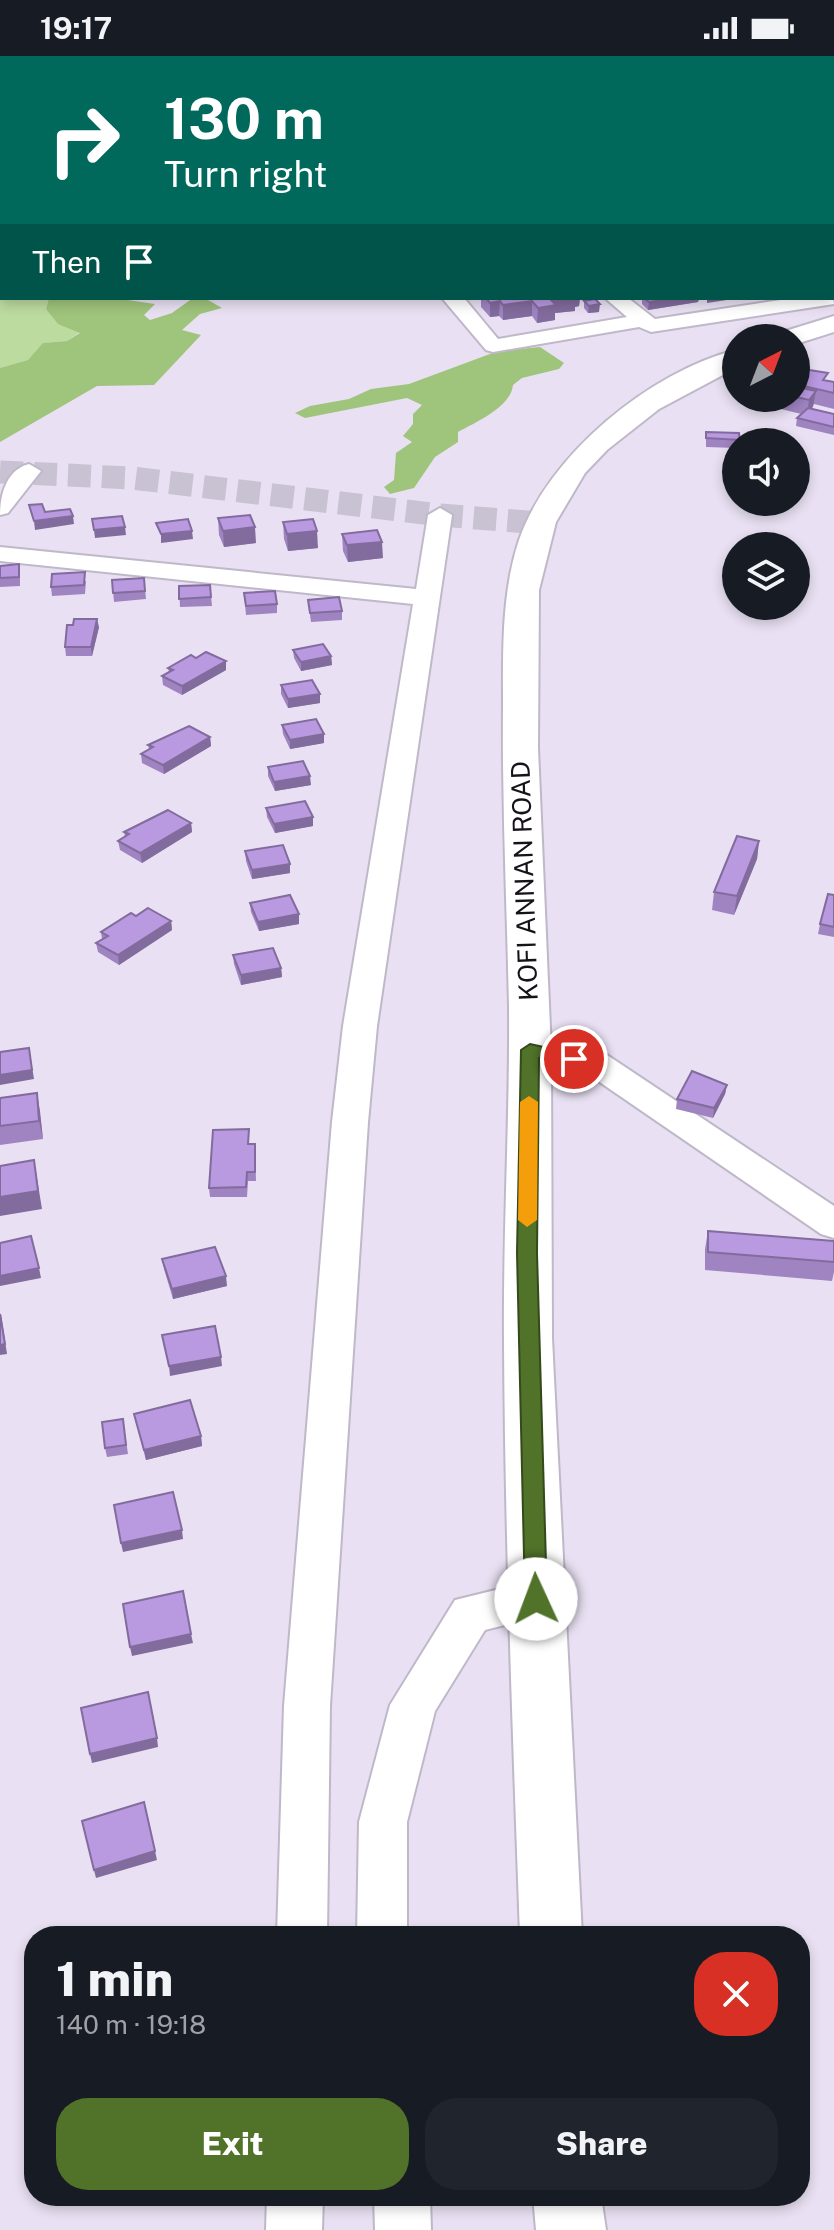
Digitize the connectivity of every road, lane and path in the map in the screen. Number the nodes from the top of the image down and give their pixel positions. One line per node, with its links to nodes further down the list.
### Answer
1 (454, 300): 4 (street)
2 (618, 300): 4 (street)
3 (821, 300): 4 (street)
4 (644, 320)
5 (834, 324): 6 (main road)
6 (810, 331)
7 (722, 365): 13 (main road, KOFI ANNAN ROAD)
8 (29, 471): 9 (street)
9 (0, 508)
10 (440, 515): 12 (street)
11 (0, 554): 12 (street)
12 (426, 598): 16 (street)
13 (530, 1050): 14 (street); 15 (main road, KOFI ANNAN ROAD)
14 (834, 1224)
15 (536, 1599): 17 (street); 18 (main road, KOFI ANNAN ROAD)
16 (302, 1926)
17 (382, 1926)
18 (551, 1926)
19 (295, 2206): 22 (street)
20 (402, 2206): 23 (street)
21 (568, 2206): 24 (main road)
22 (294, 2230)
23 (403, 2230)
24 (571, 2230)

